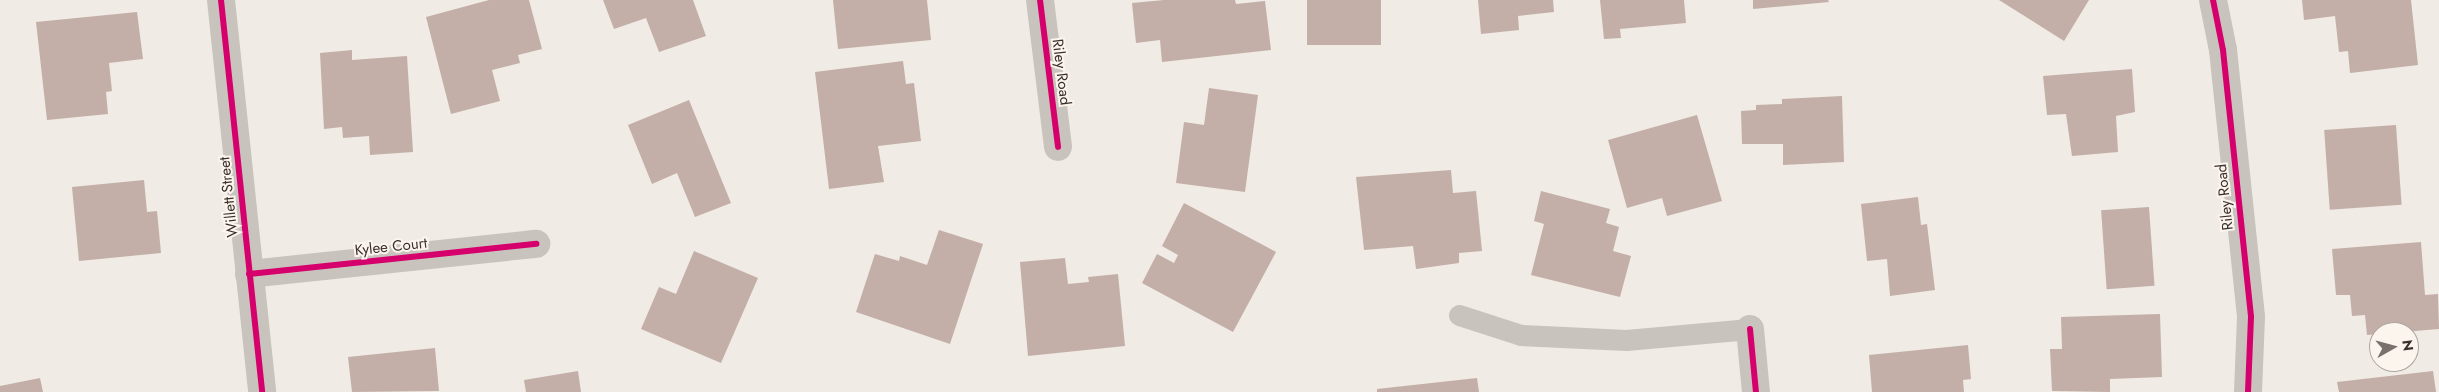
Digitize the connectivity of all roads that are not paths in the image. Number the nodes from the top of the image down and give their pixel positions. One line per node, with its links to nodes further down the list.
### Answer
1 (221, 0): 6 (street, Willett Street)
2 (1040, 0): 4 (street, Riley Road)
3 (2213, 0): 11 (street, Riley Road)
4 (1058, 147)
5 (536, 244): 6 (street, Kylee Court)
6 (249, 274): 9 (street, Willett Street)
7 (1459, 315): 8 (lane)
8 (1750, 329): 10 (street)
9 (262, 392)
10 (1756, 392)
11 (2248, 392)

